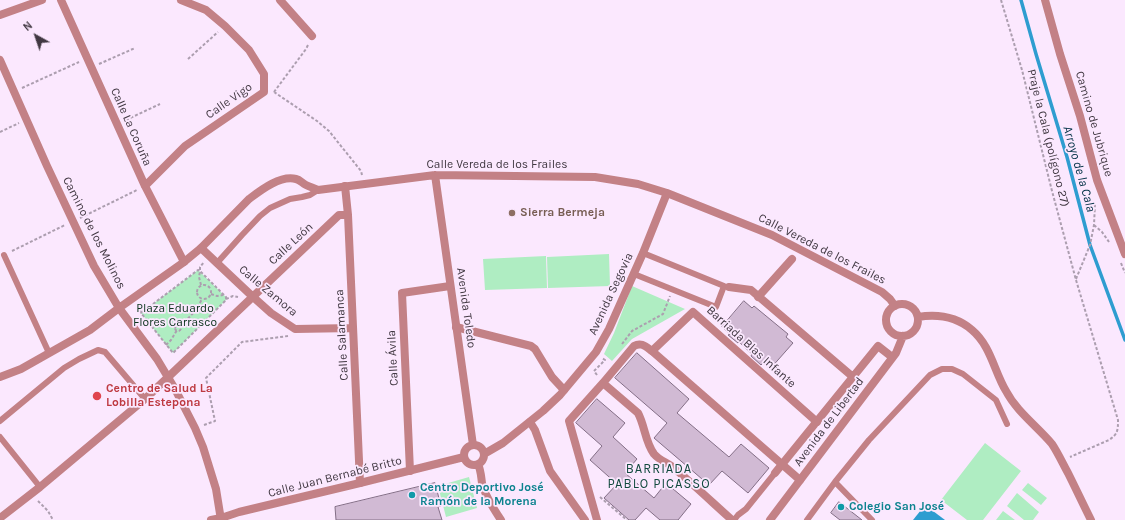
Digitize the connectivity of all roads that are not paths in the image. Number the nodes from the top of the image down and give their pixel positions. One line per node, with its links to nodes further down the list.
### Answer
1 (42, 0): 6 (street)
2 (61, 0): 10 (street, Calle La Coruña)
3 (181, 0): 10 (street, Calle Vigo)
4 (280, 0): 7 (street)
5 (1045, 0): 17 (street, Camino de Jubrique)
6 (0, 15)
7 (312, 36)
8 (0, 60): 28 (street, Camino de los Molinos)
9 (434, 175): 11 (street, Calle Vereda de los Frailes); 13 (street, Calle Vereda de los Frailes); 23 (street, Avenida Toledo)
10 (145, 186): 20 (street, Calle La Coruña)
11 (345, 186): 12 (street, Calle Vereda de los Frailes); 14 (street, Calle Salamanca)
12 (318, 190): 15 (street); 21 (lane)
13 (667, 193): 16 (street, Avenida Segovia); 27 (street, Calle Vereda de los Frailes)
14 (348, 215): 25 (street, Calle León); 31 (street, Calle Salamanca)
15 (201, 248): 20 (street); 21 (street, Calle Zamora)
16 (643, 252): 22 (street, Avenida Segovia); 22 (lane)
17 (1125, 254)
18 (4, 255): 34 (lane)
19 (792, 259): 26 (street)
20 (184, 262): 28 (street)
21 (217, 263): 25 (street, Calle Zamora)
22 (634, 274): 40 (street, Avenida Segovia)
23 (450, 286): 30 (street, Avenida Toledo); 52 (street, Calle Ávila)
24 (729, 287): 26 (street)
25 (252, 296): 31 (street, Calle Zamora); 38 (street)
26 (758, 297): 37 (street)
27 (895, 306): 29 (street); 32 (street)
28 (119, 308): 34 (street); 38 (street, Camino de los Molinos)
29 (918, 317): 32 (street); 68 (street)
30 (456, 326): 40 (street); 47 (street, Avenida Toledo)
31 (353, 328): 56 (street, Calle Salamanca)
32 (903, 336): 35 (street, Avenida de Libertad)
33 (652, 351): 39 (street); 44 (street, Barriada Blas Infante); 51 (street)
34 (49, 353): 36 (street)
35 (892, 357): 37 (street); 54 (street, Avenida de Libertad)
36 (0, 377)
37 (853, 377): 44 (street)
38 (168, 378): 41 (street); 59 (street, Camino de los Molinos)
39 (603, 383): 63 (street); 64 (street)
40 (564, 390): 43 (street, Avenida Segovia)
41 (145, 399): 42 (lane); 57 (street)
42 (0, 421)
43 (530, 422): 48 (street, Avenida Segovia); 62 (street)
44 (817, 422): 51 (street)
45 (1006, 424): 55 (lane)
46 (0, 437): 57 (lane)
47 (473, 445): 48 (street); 49 (street)
48 (484, 454): 50 (street)
49 (464, 457): 50 (street); 52 (street, Calle Juan Bernabé Britto)
50 (478, 464): 61 (street)
51 (783, 464): 53 (street); 54 (street)
52 (410, 471): 56 (street, Calle Juan Bernabé Britto)
53 (775, 473): 64 (lane)
54 (800, 480): 65 (street, Avenida de Libertad)
55 (835, 482): 66 (lane); 67 (lane)
56 (360, 483): 59 (street, Calle Juan Bernabé Britto)
57 (40, 487): 58 (street)
58 (0, 518)
59 (221, 519): 60 (street, Calle Juan Bernabé Britto)
60 (211, 520)
61 (501, 520)
62 (584, 520)
63 (597, 520)
64 (733, 520)
65 (770, 520)
66 (807, 520)
67 (872, 520)
68 (1091, 520)

